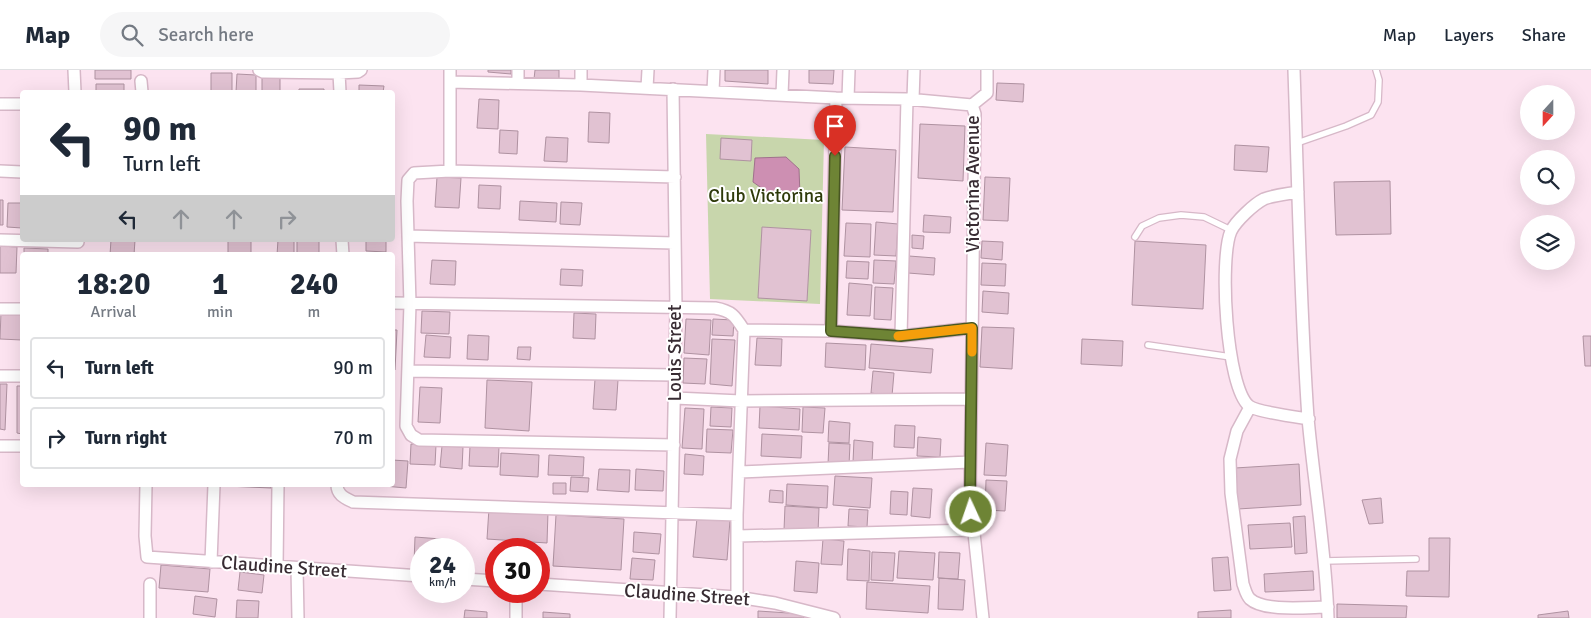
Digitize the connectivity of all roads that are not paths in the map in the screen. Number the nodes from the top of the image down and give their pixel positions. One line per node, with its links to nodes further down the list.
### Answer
1 (74, 70): 21 (street)
2 (259, 70): 3 (street)
3 (292, 70): 15 (street)
4 (361, 70): 15 (street)
5 (518, 70): 17 (street)
6 (581, 70): 18 (street)
7 (648, 70): 19 (street)
8 (714, 70): 23 (street)
9 (783, 70): 24 (street)
10 (849, 70): 25 (street)
11 (914, 70): 26 (street)
12 (987, 70): 29 (street)
13 (1294, 70): 30 (street)
14 (1376, 70): 30 (lane)
15 (340, 73): 22 (street)
16 (450, 76): 17 (street, Victorina Avenue); 32 (street)
17 (518, 83): 18 (street, Victorina Avenue)
18 (581, 85): 19 (street, Victorina Avenue)
19 (647, 88): 20 (street, Victorina Avenue)
20 (673, 88): 23 (street, Victorina Avenue); 34 (street, Louis Street)
21 (74, 90)
22 (340, 90)
23 (713, 91): 24 (street, Victorina Avenue)
24 (782, 95): 25 (street, Victorina Avenue)
25 (842, 98): 26 (street, Victorina Avenue); 49 (street)
26 (910, 99): 29 (street, Victorina Avenue); 50 (street)
27 (0, 104): 28 (street)
28 (20, 104)
29 (972, 105): 47 (street, Victorina Avenue)
30 (1297, 143): 35 (street)
31 (0, 171): 33 (street)
32 (450, 171): 34 (street); 37 (street)
33 (20, 172)
34 (675, 177): 41 (street, Louis Street)
35 (1298, 192): 36 (street); 61 (street)
36 (1231, 230): 38 (lane); 52 (street)
37 (408, 236): 41 (street); 43 (street)
38 (1135, 237)
39 (0, 240): 40 (street)
40 (20, 240)
41 (674, 243): 44 (street, Louis Street)
42 (395, 303): 43 (street)
43 (410, 304): 44 (street); 53 (street)
44 (676, 308): 48 (street); 54 (street, Louis Street)
45 (0, 309): 46 (street)
46 (20, 309)
47 (972, 328): 50 (street); 58 (street, Victorina Avenue)
48 (744, 330): 49 (street); 59 (street)
49 (831, 331): 50 (street)
50 (901, 336)
51 (1148, 345): 52 (lane)
52 (1231, 357): 60 (street)
53 (409, 371): 54 (street); 62 (street)
54 (674, 375): 57 (street, Louis Street)
55 (0, 376): 56 (street)
56 (20, 376)
57 (675, 398): 59 (street); 62 (street, Louis Street)
58 (971, 399): 59 (street); 65 (street, Victorina Avenue)
59 (741, 401): 66 (street)
60 (1250, 407): 61 (street); 86 (street)
61 (1308, 419): 76 (street)
62 (674, 445): 71 (street, Louis Street)
63 (0, 446): 64 (street)
64 (20, 446)
65 (970, 462): 66 (street); 73 (street, Victorina Avenue)
66 (740, 472): 72 (street)
67 (146, 487): 77 (street, Claudine Street)
68 (214, 487): 77 (street)
69 (278, 487): 78 (street)
70 (337, 487): 71 (street)
71 (673, 511): 72 (street); 83 (street, Louis Street)
72 (737, 515): 74 (street)
73 (973, 530): 74 (street); 92 (street, Victorina Avenue)
74 (738, 536): 84 (street)
75 (1416, 559): 76 (lane)
76 (1324, 561): 86 (street)
77 (211, 562): 78 (street, Claudine Street)
78 (277, 566): 79 (street, Claudine Street)
79 (297, 568): 80 (street, Claudine Street); 88 (street)
80 (410, 575)
81 (150, 584): 87 (street)
82 (550, 585): 83 (street, Claudine Street)
83 (671, 594): 84 (street, Claudine Street); 90 (street, Louis Street)
84 (737, 597): 91 (street, Claudine Street)
85 (516, 603): 89 (street)
86 (1328, 613)
87 (150, 618)
88 (298, 618)
89 (516, 618)
90 (670, 618)
91 (834, 618)
92 (983, 618)

